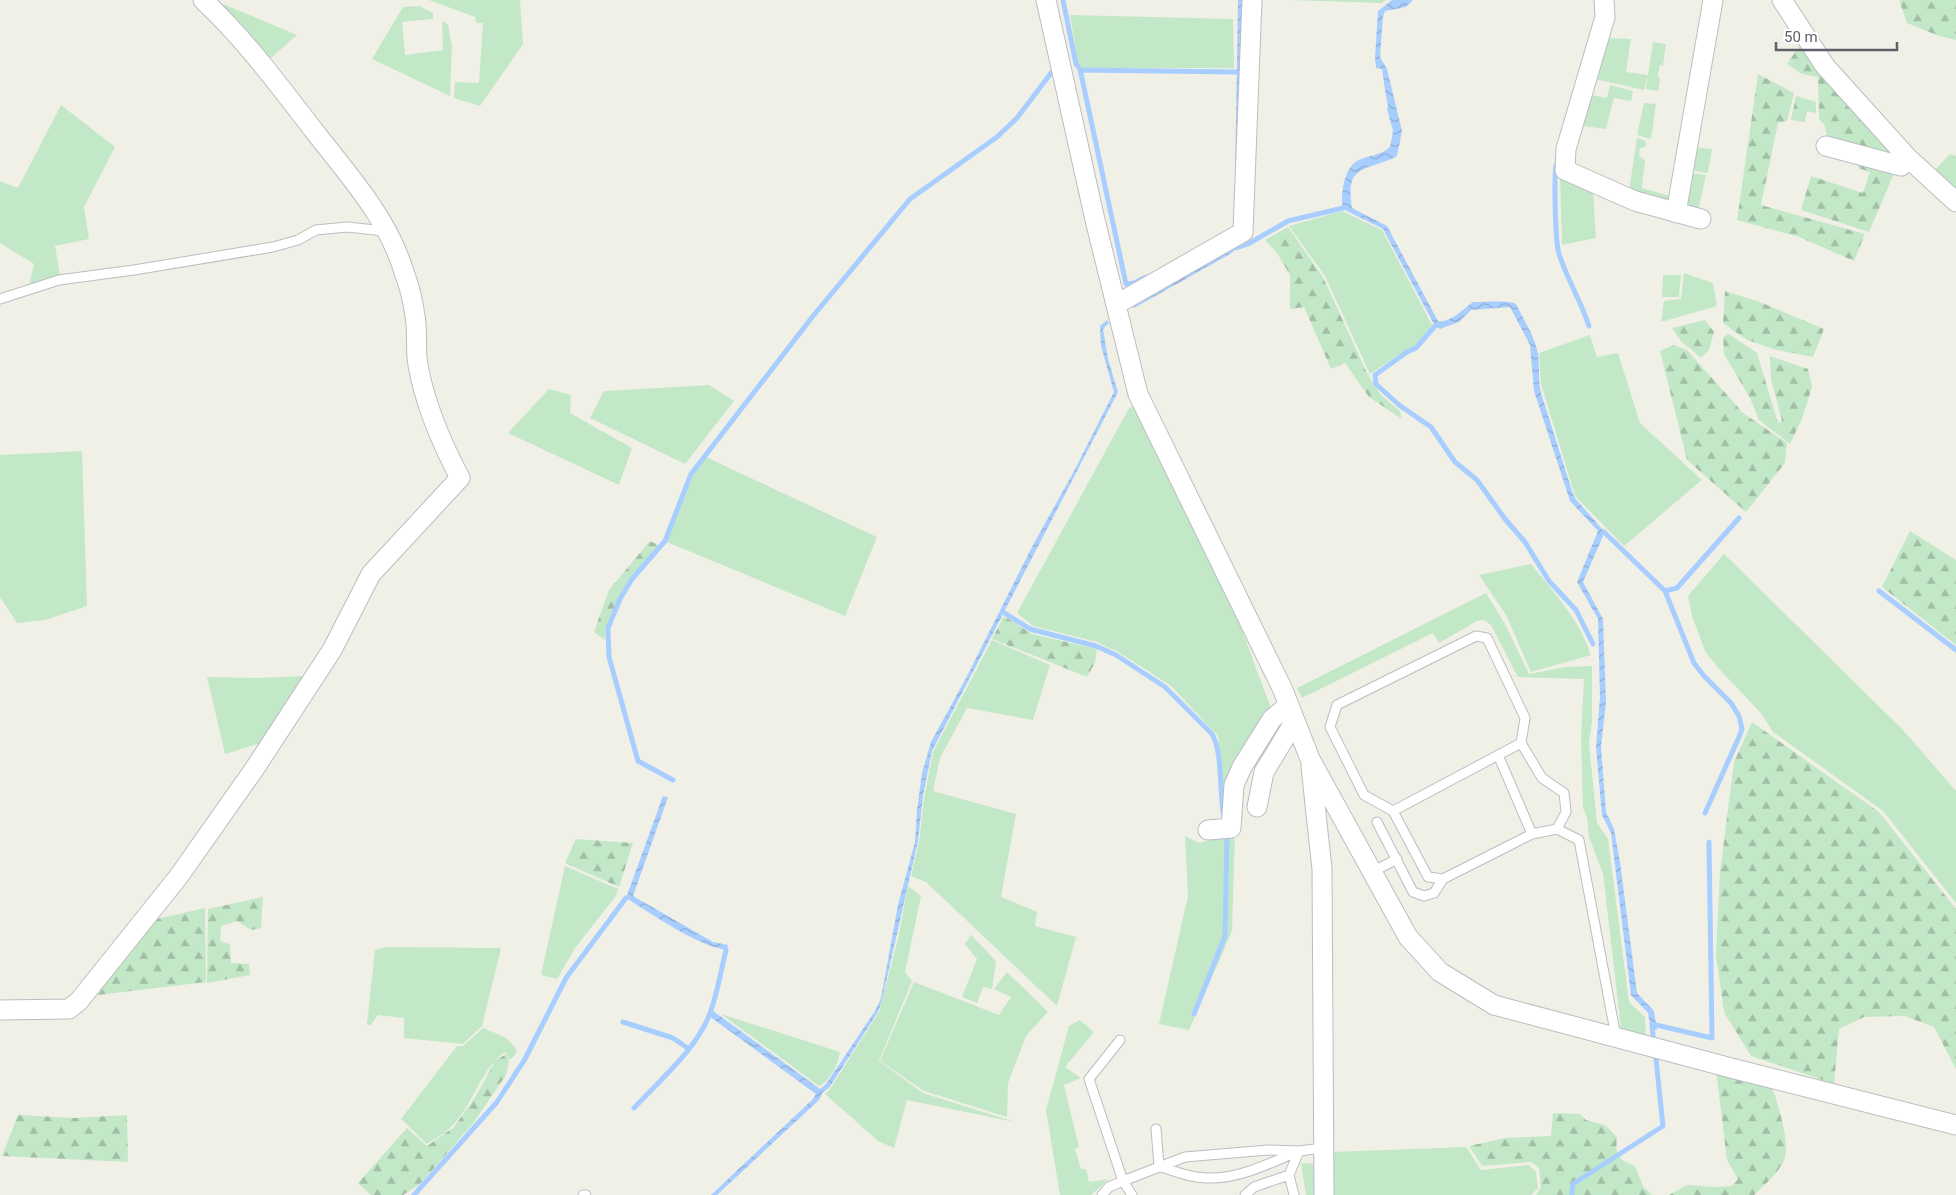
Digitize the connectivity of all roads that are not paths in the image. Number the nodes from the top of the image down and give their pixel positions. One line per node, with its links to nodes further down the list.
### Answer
1 (203, 0): 12 (street)
2 (1046, 0): 14 (street)
3 (1252, 0): 14 (street)
4 (1604, 0): 10 (street)
5 (1712, 0): 10 (street)
6 (1782, 0): 8 (street)
7 (1826, 146): 8 (street)
8 (1908, 158): 9 (street)
9 (1956, 202)
10 (1676, 213): 11 (street)
11 (1701, 219)
12 (388, 231): 13 (lane); 28 (street)
13 (0, 299)
14 (1117, 304): 15 (street)
15 (1292, 713): 18 (street); 19 (street); 23 (street)
16 (1521, 743): 17 (lane); 20 (lane); 22 (lane)
17 (1498, 755): 20 (lane); 24 (lane)
18 (1310, 758): 26 (street); 33 (street)
19 (1257, 807)
20 (1393, 810): 27 (lane)
21 (1377, 822): 25 (lane)
22 (1557, 829): 24 (lane); 29 (lane)
23 (1208, 830)
24 (1532, 834): 27 (lane)
25 (1397, 859): 26 (lane); 27 (lane)
26 (1372, 872): 29 (street)
27 (1443, 879)
28 (0, 1010)
29 (1616, 1037): 31 (street)
30 (1120, 1040): 37 (lane)
31 (1956, 1125)
32 (1156, 1129): 35 (lane)
33 (1323, 1148): 34 (lane); 42 (street)
34 (1299, 1151): 35 (lane); 35 (lane); 36 (lane)
35 (1159, 1166): 37 (lane)
36 (1289, 1175): 40 (lane); 41 (lane)
37 (1123, 1181): 38 (lane); 39 (lane)
38 (1102, 1195)
39 (1132, 1195)
40 (1245, 1195)
41 (1294, 1195)
42 (1324, 1195)

